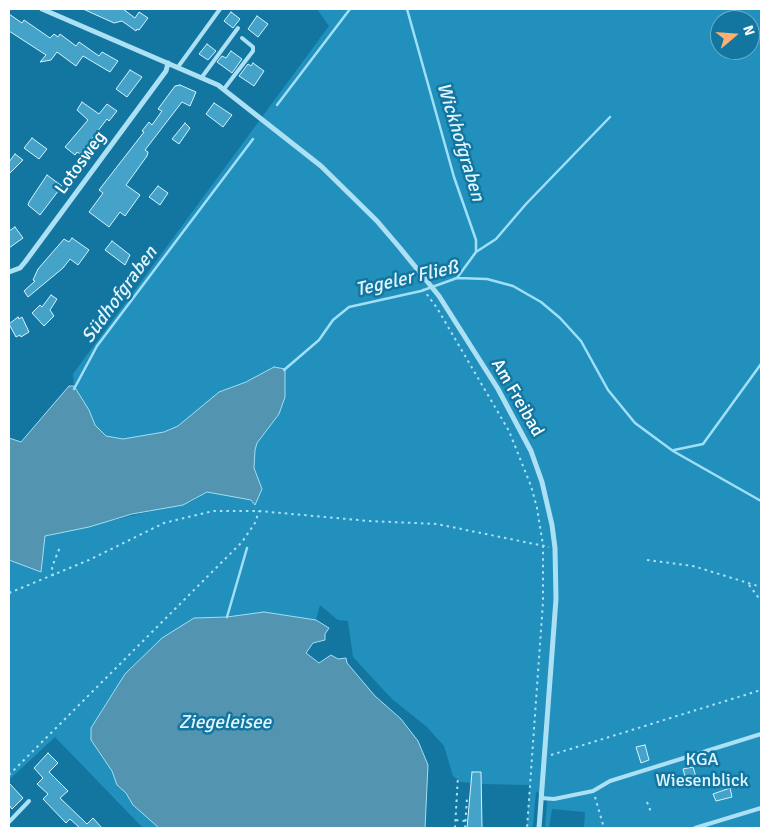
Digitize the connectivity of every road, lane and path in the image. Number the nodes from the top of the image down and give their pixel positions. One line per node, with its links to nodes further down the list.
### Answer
1 (42, 9): 5 (street, Am Freibad)
2 (220, 9): 6 (lane)
3 (238, 28): 7 (lane)
4 (242, 38): 8 (lane)
5 (168, 63): 6 (street, Am Freibad); 9 (street, Lotosweg)
6 (178, 67): 7 (street, Am Freibad)
7 (202, 77): 8 (street, Am Freibad)
8 (224, 89): 22 (street, Am Freibad)
9 (9, 272)
10 (422, 287): 12 (path)
11 (258, 511): 12 (path); 15 (path); 23 (path)
12 (543, 545): 37 (path)
13 (60, 547): 15 (path)
14 (647, 560): 16 (path)
15 (53, 576): 18 (path)
16 (748, 584): 17 (path); 19 (path)
17 (761, 588)
18 (9, 593)
19 (761, 601)
20 (761, 690): 22 (path)
21 (761, 734): 25 (lane)
22 (544, 757): 27 (street, Am Freibad)
23 (9, 775)
24 (458, 776): 32 (path)
25 (593, 791): 27 (lane); 39 (path)
26 (467, 798): 33 (path)
27 (541, 798): 38 (street, Am Freibad)
28 (29, 801): 34 (lane)
29 (648, 802): 31 (path)
30 (761, 808): 40 (lane)
31 (653, 812)
32 (455, 820): 33 (path); 35 (path)
33 (466, 820): 36 (path)
34 (9, 822)
35 (455, 828)
36 (465, 828)
37 (527, 828)
38 (539, 828)
39 (604, 828)
40 (695, 828)

